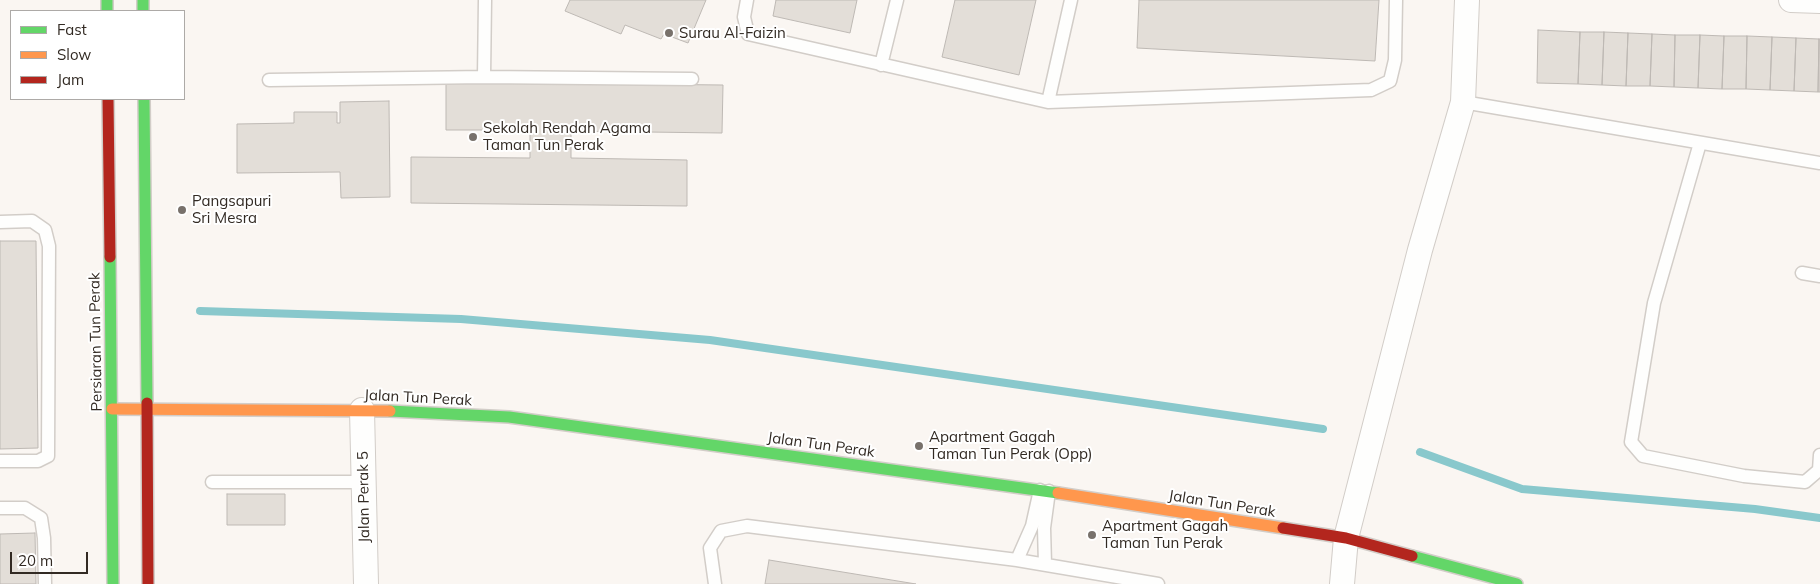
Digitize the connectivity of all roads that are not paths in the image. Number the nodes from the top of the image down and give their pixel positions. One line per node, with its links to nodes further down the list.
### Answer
1 (485, 0): 10 (lane)
2 (748, 0): 9 (lane)
3 (897, 0): 9 (lane)
4 (1070, 0): 15 (lane)
5 (1396, 0): 15 (lane)
6 (1468, 0): 16 (street)
7 (1791, 0): 8 (street)
8 (1820, 1)
9 (882, 65): 15 (lane)
10 (484, 77): 11 (lane); 12 (lane)
11 (269, 80)
12 (692, 80)
13 (108, 100): 22 (street, Persiaran Tun Perak)
14 (144, 100): 23 (street)
15 (1048, 102)
16 (1462, 102): 17 (lane); 31 (street)
17 (1700, 143): 18 (lane); 25 (lane)
18 (1820, 163)
19 (0, 222): 26 (lane)
20 (1802, 273): 21 (lane)
21 (1820, 276)
22 (112, 410): 23 (street, Jalan Tun Perak); 35 (street, Persiaran Tun Perak)
23 (147, 410): 24 (street, Jalan Tun Perak); 36 (street)
24 (362, 410): 28 (street, Jalan Perak 5); 29 (street, Jalan Tun Perak)
25 (1820, 455)
26 (0, 461)
27 (212, 482): 28 (lane)
28 (364, 482): 37 (street, Jalan Perak 5)
29 (1045, 491): 31 (street, Jalan Tun Perak); 32 (lane); 33 (lane)
30 (0, 508): 34 (lane)
31 (1346, 538): 40 (street); 41 (street, Jalan Tun Perak)
32 (1017, 560): 33 (lane); 38 (lane)
33 (1045, 564): 39 (lane)
34 (45, 584)
35 (113, 584)
36 (148, 584)
37 (366, 584)
38 (715, 584)
39 (1158, 584)
40 (1342, 584)
41 (1517, 584)

